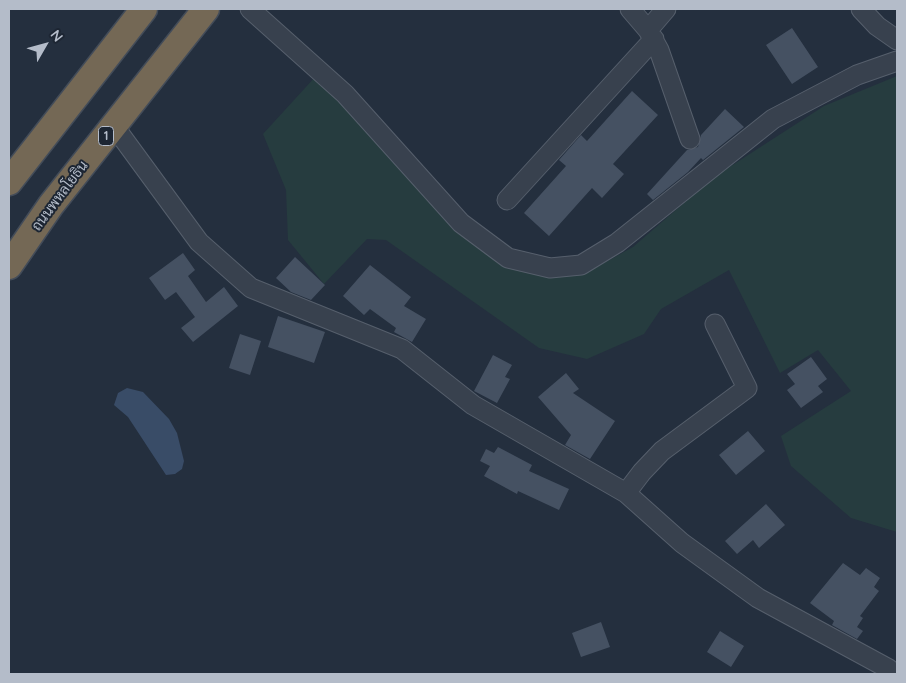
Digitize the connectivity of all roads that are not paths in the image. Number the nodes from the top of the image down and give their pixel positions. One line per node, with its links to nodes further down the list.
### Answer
1 (144, 9): 12 (highway)
2 (206, 9): 10 (highway, ถนนพหลโยธิน / 1)
3 (250, 9): 9 (street)
4 (630, 9): 7 (street)
5 (666, 9): 7 (street)
6 (861, 9): 8 (street)
7 (651, 35): 11 (street); 13 (street)
8 (897, 40)
9 (897, 61)
10 (114, 126): 14 (highway, ถนนพหลโยธิน / 1); 16 (street)
11 (690, 139)
12 (9, 182)
13 (507, 200)
14 (9, 266)
15 (716, 324): 16 (street)
16 (626, 493): 17 (street)
17 (889, 670)

